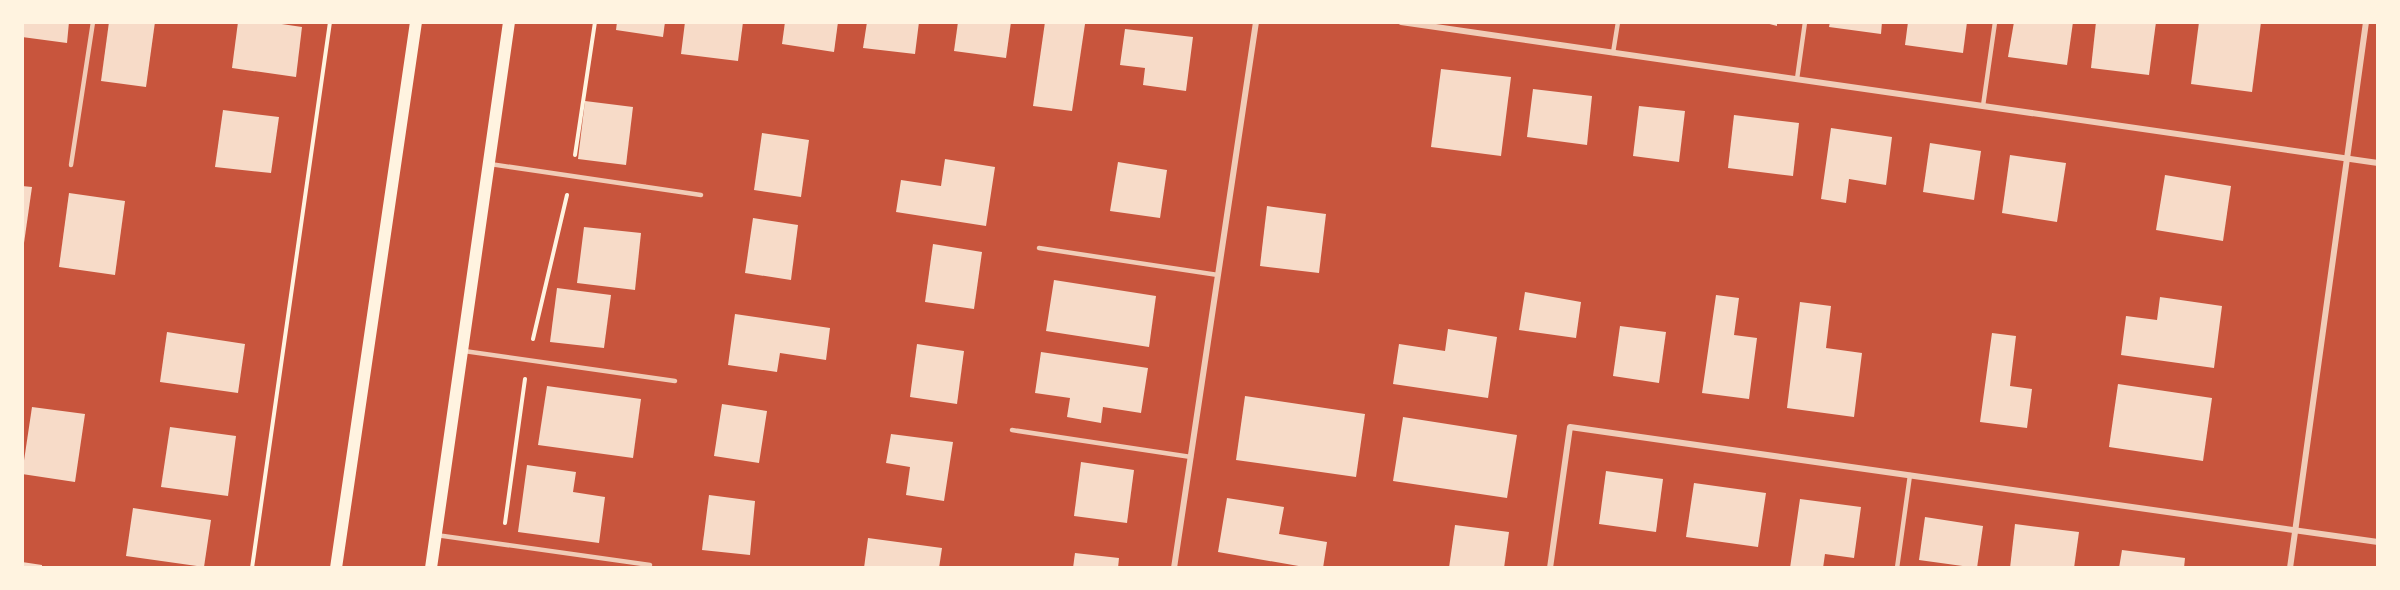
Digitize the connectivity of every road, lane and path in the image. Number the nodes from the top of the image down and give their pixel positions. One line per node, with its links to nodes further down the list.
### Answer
1 (93, 22): 19 (lane)
2 (330, 22): 35 (path)
3 (416, 22): 36 (main road)
4 (510, 22): 18 (main road)
5 (595, 22): 20 (path)
6 (1256, 22): 23 (street)
7 (1401, 22): 12 (street)
8 (1618, 22): 13 (lane)
9 (1805, 22): 14 (lane)
10 (1995, 22): 15 (lane)
11 (2366, 22): 16 (street)
12 (1429, 25): 13 (street)
13 (1613, 53): 14 (street)
14 (1797, 79): 15 (street)
15 (1983, 106): 16 (street)
16 (2347, 158): 17 (street); 30 (street)
17 (2378, 163)
18 (488, 164): 20 (lane); 24 (main road)
19 (71, 165)
20 (572, 177): 21 (lane); 25 (path)
21 (701, 195)
22 (1039, 248): 23 (lane)
23 (1218, 275): 28 (street)
24 (462, 350): 25 (lane); 31 (main road)
25 (528, 360): 26 (lane); 33 (path)
26 (675, 381)
27 (1012, 430): 28 (lane)
28 (1191, 457): 38 (street)
29 (1910, 475): 30 (street); 39 (street); 40 (lane)
30 (2295, 530): 32 (street); 41 (street)
31 (436, 535): 33 (lane); 37 (main road)
32 (2378, 542)
33 (502, 544): 34 (lane)
34 (650, 565)
35 (252, 567)
36 (336, 567)
37 (431, 567)
38 (1174, 567)
39 (1550, 567)
40 (1897, 567)
41 (2290, 567)

